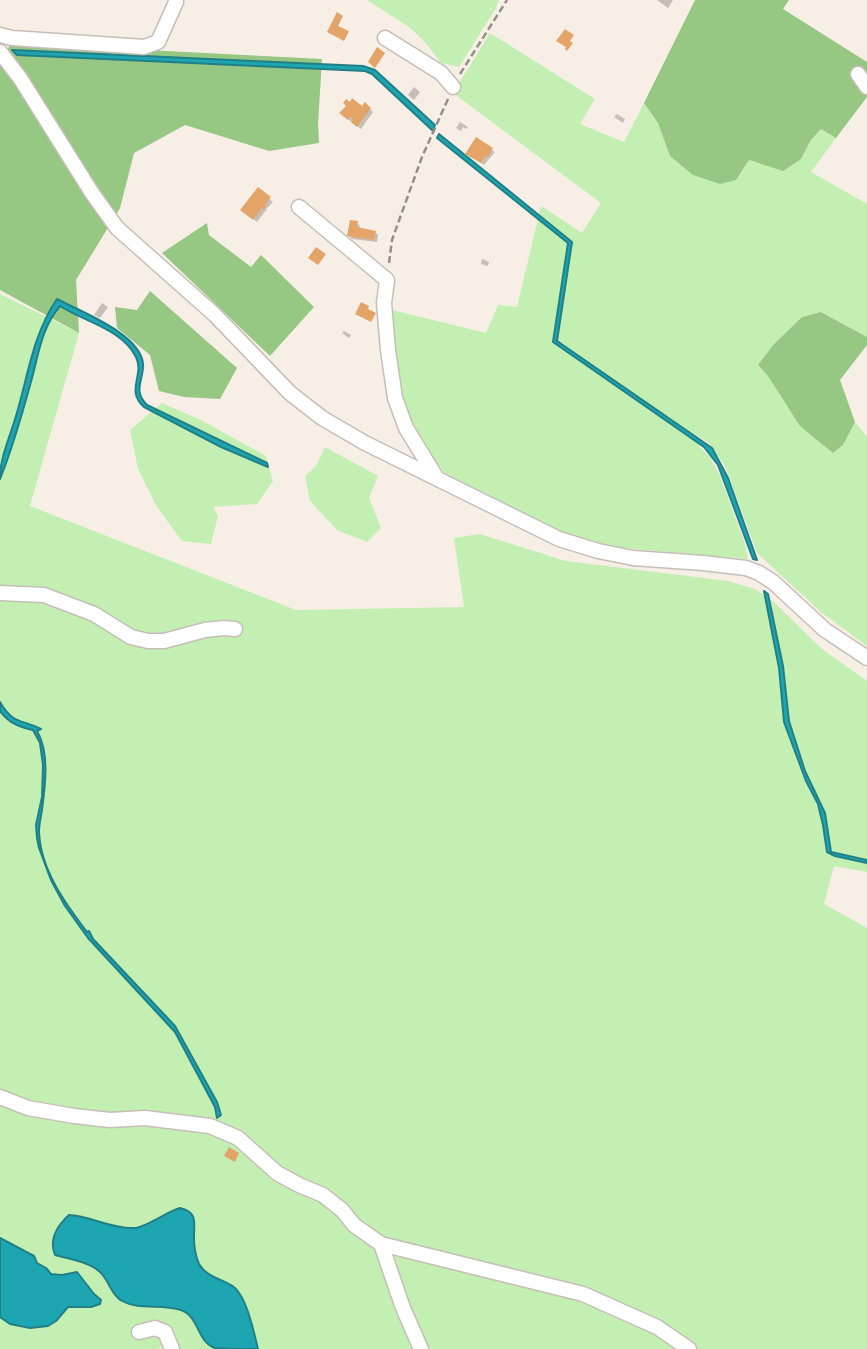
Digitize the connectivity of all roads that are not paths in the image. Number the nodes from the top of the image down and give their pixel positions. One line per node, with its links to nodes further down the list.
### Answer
1 (176, 2): 2 (street)
2 (0, 35)
3 (385, 38): 6 (street)
4 (0, 52): 9 (street)
5 (858, 74): 7 (street)
6 (453, 87)
7 (867, 87)
8 (299, 207): 9 (street)
9 (436, 478): 12 (street)
10 (0, 593): 11 (street)
11 (235, 629)
12 (867, 658)
13 (0, 1097): 14 (street)
14 (381, 1244): 17 (street); 18 (street)
15 (139, 1332): 16 (street)
16 (172, 1349)
17 (421, 1349)
18 (689, 1349)

